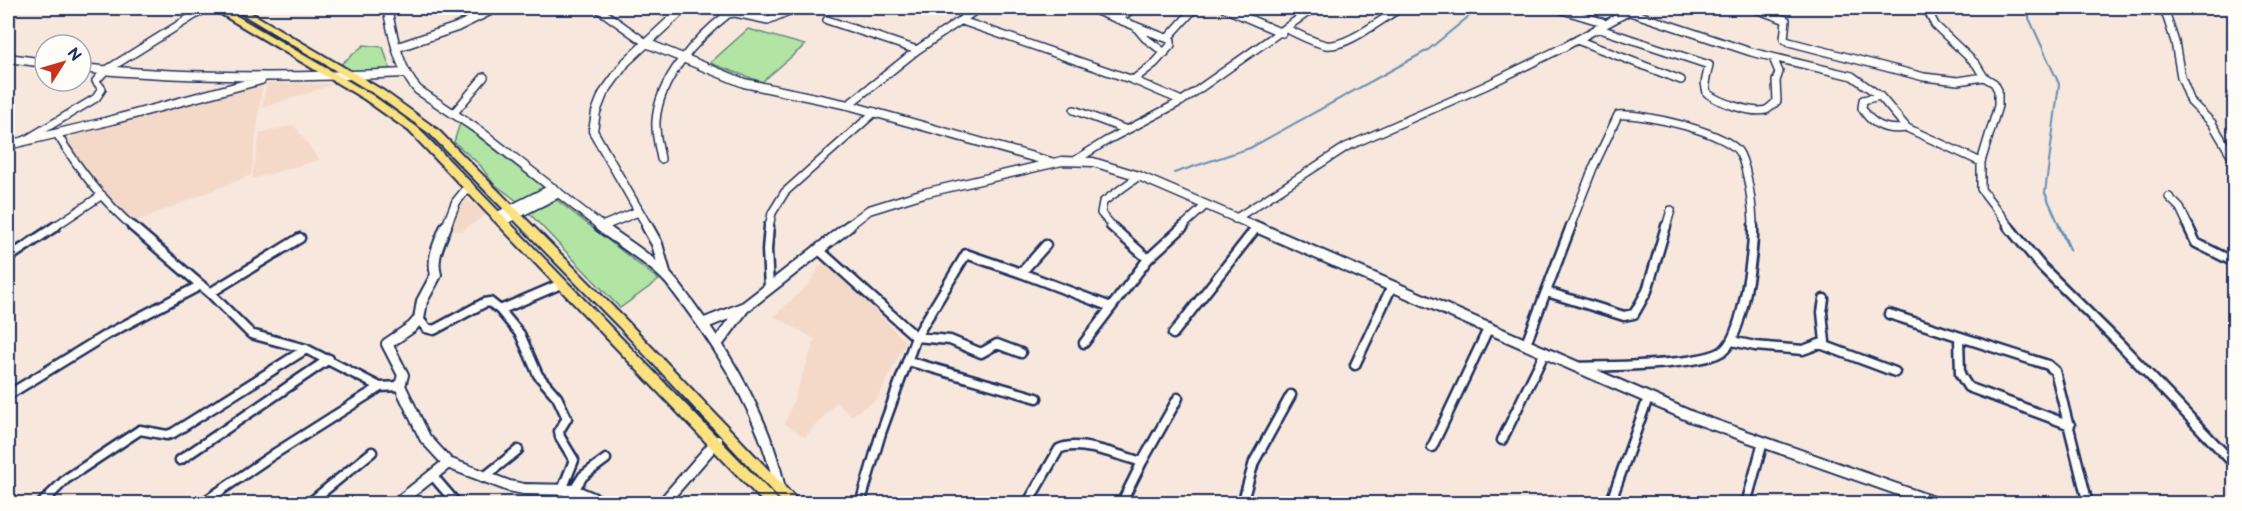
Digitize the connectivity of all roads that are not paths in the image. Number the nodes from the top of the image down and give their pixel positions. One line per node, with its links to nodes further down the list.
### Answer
1 (206, 8): 38 (street)
2 (218, 8): 42 (highway)
3 (237, 8): 41 (highway)
4 (387, 8): 30 (street)
5 (496, 8): 30 (street)
6 (597, 8): 29 (street)
7 (684, 8): 29 (street)
8 (978, 8): 23 (street)
9 (1089, 8): 21 (street)
10 (1135, 8): 21 (street)
11 (1195, 8): 27 (street)
12 (1224, 8): 26 (street)
13 (1314, 8): 26 (street)
14 (1401, 8): 26 (street)
15 (1556, 8): 25 (street)
16 (1753, 8): 44 (street)
17 (1935, 8): 44 (street)
18 (2164, 8): 61 (street)
19 (1633, 10): 25 (street); 35 (street)
20 (789, 11): 34 (street)
21 (1117, 19): 24 (street)
22 (827, 20): 31 (street)
23 (962, 21): 31 (street); 45 (street)
24 (1134, 25): 27 (street); 32 (street)
25 (1601, 27): 28 (street); 35 (street)
26 (1284, 31): 48 (street)
27 (1168, 38): 32 (street)
28 (1577, 40): 46 (street); 74 (street)
29 (645, 43): 34 (street); 72 (street)
30 (398, 47): 39 (street)
31 (917, 50): 49 (street)
32 (1165, 53): 45 (street)
33 (8, 58): 36 (street)
34 (682, 58): 49 (street); 59 (street)
35 (1773, 58): 47 (street)
36 (33, 61)
37 (93, 70): 38 (street)
38 (105, 71): 40 (street); 56 (street)
39 (405, 73): 41 (street); 52 (street)
40 (272, 76): 42 (street); 55 (street)
41 (352, 76): 42 (street); 73 (highway)
42 (336, 77): 66 (highway)
43 (484, 78): 52 (street)
44 (1984, 78): 62 (street)
45 (1133, 80): 48 (street)
46 (1681, 80)
47 (1880, 96): 53 (street); 53 (street)
48 (1182, 102): 54 (street)
49 (848, 105): 51 (street)
50 (1074, 110): 54 (street)
51 (875, 112): 58 (street); 88 (street)
52 (453, 114): 67 (street)
53 (1907, 128): 62 (street)
54 (1127, 130): 60 (street)
55 (57, 134): 56 (street); 68 (street)
56 (23, 142): 57 (street)
57 (8, 146)
58 (1018, 153): 63 (street); 64 (street)
59 (661, 159)
60 (1076, 160): 63 (street); 65 (street)
61 (2235, 160)
62 (1980, 162): 132 (street)
63 (1053, 163): 64 (street)
64 (1023, 170): 79 (street)
65 (1138, 176): 70 (street); 81 (street)
66 (469, 186): 73 (highway); 96 (street)
67 (556, 190): 73 (street); 75 (street)
68 (102, 195): 80 (street); 86 (street)
69 (2169, 197): 82 (street)
70 (1206, 205): 74 (street); 81 (street)
71 (1671, 210): 89 (street)
72 (637, 212): 75 (street); 84 (street)
73 (506, 216): 85 (highway); 138 (highway)
74 (1235, 219): 76 (street)
75 (603, 226): 84 (street)
76 (1256, 228): 87 (street); 99 (street)
77 (300, 238): 90 (street)
78 (1046, 245): 83 (street)
79 (818, 249): 88 (street); 100 (street)
80 (8, 258)
81 (1148, 259): 93 (street)
82 (2235, 262)
83 (1021, 273): 93 (street); 100 (street)
84 (666, 276): 97 (street)
85 (561, 284): 94 (street); 124 (highway)
86 (201, 285): 90 (street); 117 (street)
87 (1392, 286): 98 (street); 112 (street)
88 (769, 288): 92 (street)
89 (1547, 292): 102 (street); 105 (street)
90 (210, 293): 107 (street)
91 (1824, 299): 106 (street)
92 (745, 307): 97 (street); 104 (street)
93 (1111, 307): 103 (street)
94 (500, 310): 96 (street); 136 (street)
95 (1889, 314): 101 (street)
96 (419, 319): 115 (street)
97 (703, 324): 104 (street)
98 (1489, 327): 105 (street); 126 (street)
99 (1173, 334)
100 (916, 337): 109 (street); 111 (street)
101 (1959, 338): 122 (street); 122 (street)
102 (1732, 341): 106 (street); 113 (street)
103 (1084, 343)
104 (718, 344): 138 (street)
105 (1526, 344): 108 (street)
106 (1820, 344): 114 (street)
107 (306, 349): 110 (street); 139 (street)
108 (1545, 352): 113 (street); 123 (street)
109 (1021, 353)
110 (329, 359): 116 (street); 130 (street)
111 (908, 362): 119 (street); 148 (street)
112 (1355, 365)
113 (1578, 367): 121 (street)
114 (1895, 372)
115 (400, 386): 116 (street); 133 (street)
116 (380, 387): 140 (street)
117 (8, 395)
118 (1291, 395): 151 (street)
119 (1037, 398)
120 (1178, 398): 131 (street)
121 (1648, 398): 125 (street); 152 (street)
122 (2070, 425): 155 (street)
123 (1502, 440)
124 (717, 441): 138 (highway); 146 (street)
125 (1763, 442): 153 (street); 154 (street)
126 (1432, 447)
127 (518, 450): 135 (street)
128 (372, 452): 141 (street)
129 (606, 459): 137 (street)
130 (180, 460)
131 (1142, 462): 149 (street); 150 (street)
132 (2234, 462)
133 (448, 463): 134 (street); 135 (street)
134 (433, 476): 142 (street); 143 (street)
135 (483, 478): 136 (street)
136 (562, 490): 137 (street)
137 (574, 490): 144 (street); 145 (street)
138 (778, 497): 147 (highway)
139 (41, 504)
140 (201, 504)
141 (308, 504)
142 (396, 504)
143 (457, 504)
144 (560, 504)
145 (607, 504)
146 (662, 504)
147 (794, 504)
148 (860, 504)
149 (1027, 504)
150 (1120, 504)
151 (1242, 504)
152 (1610, 504)
153 (1746, 504)
154 (1939, 504)
155 (2088, 504)

